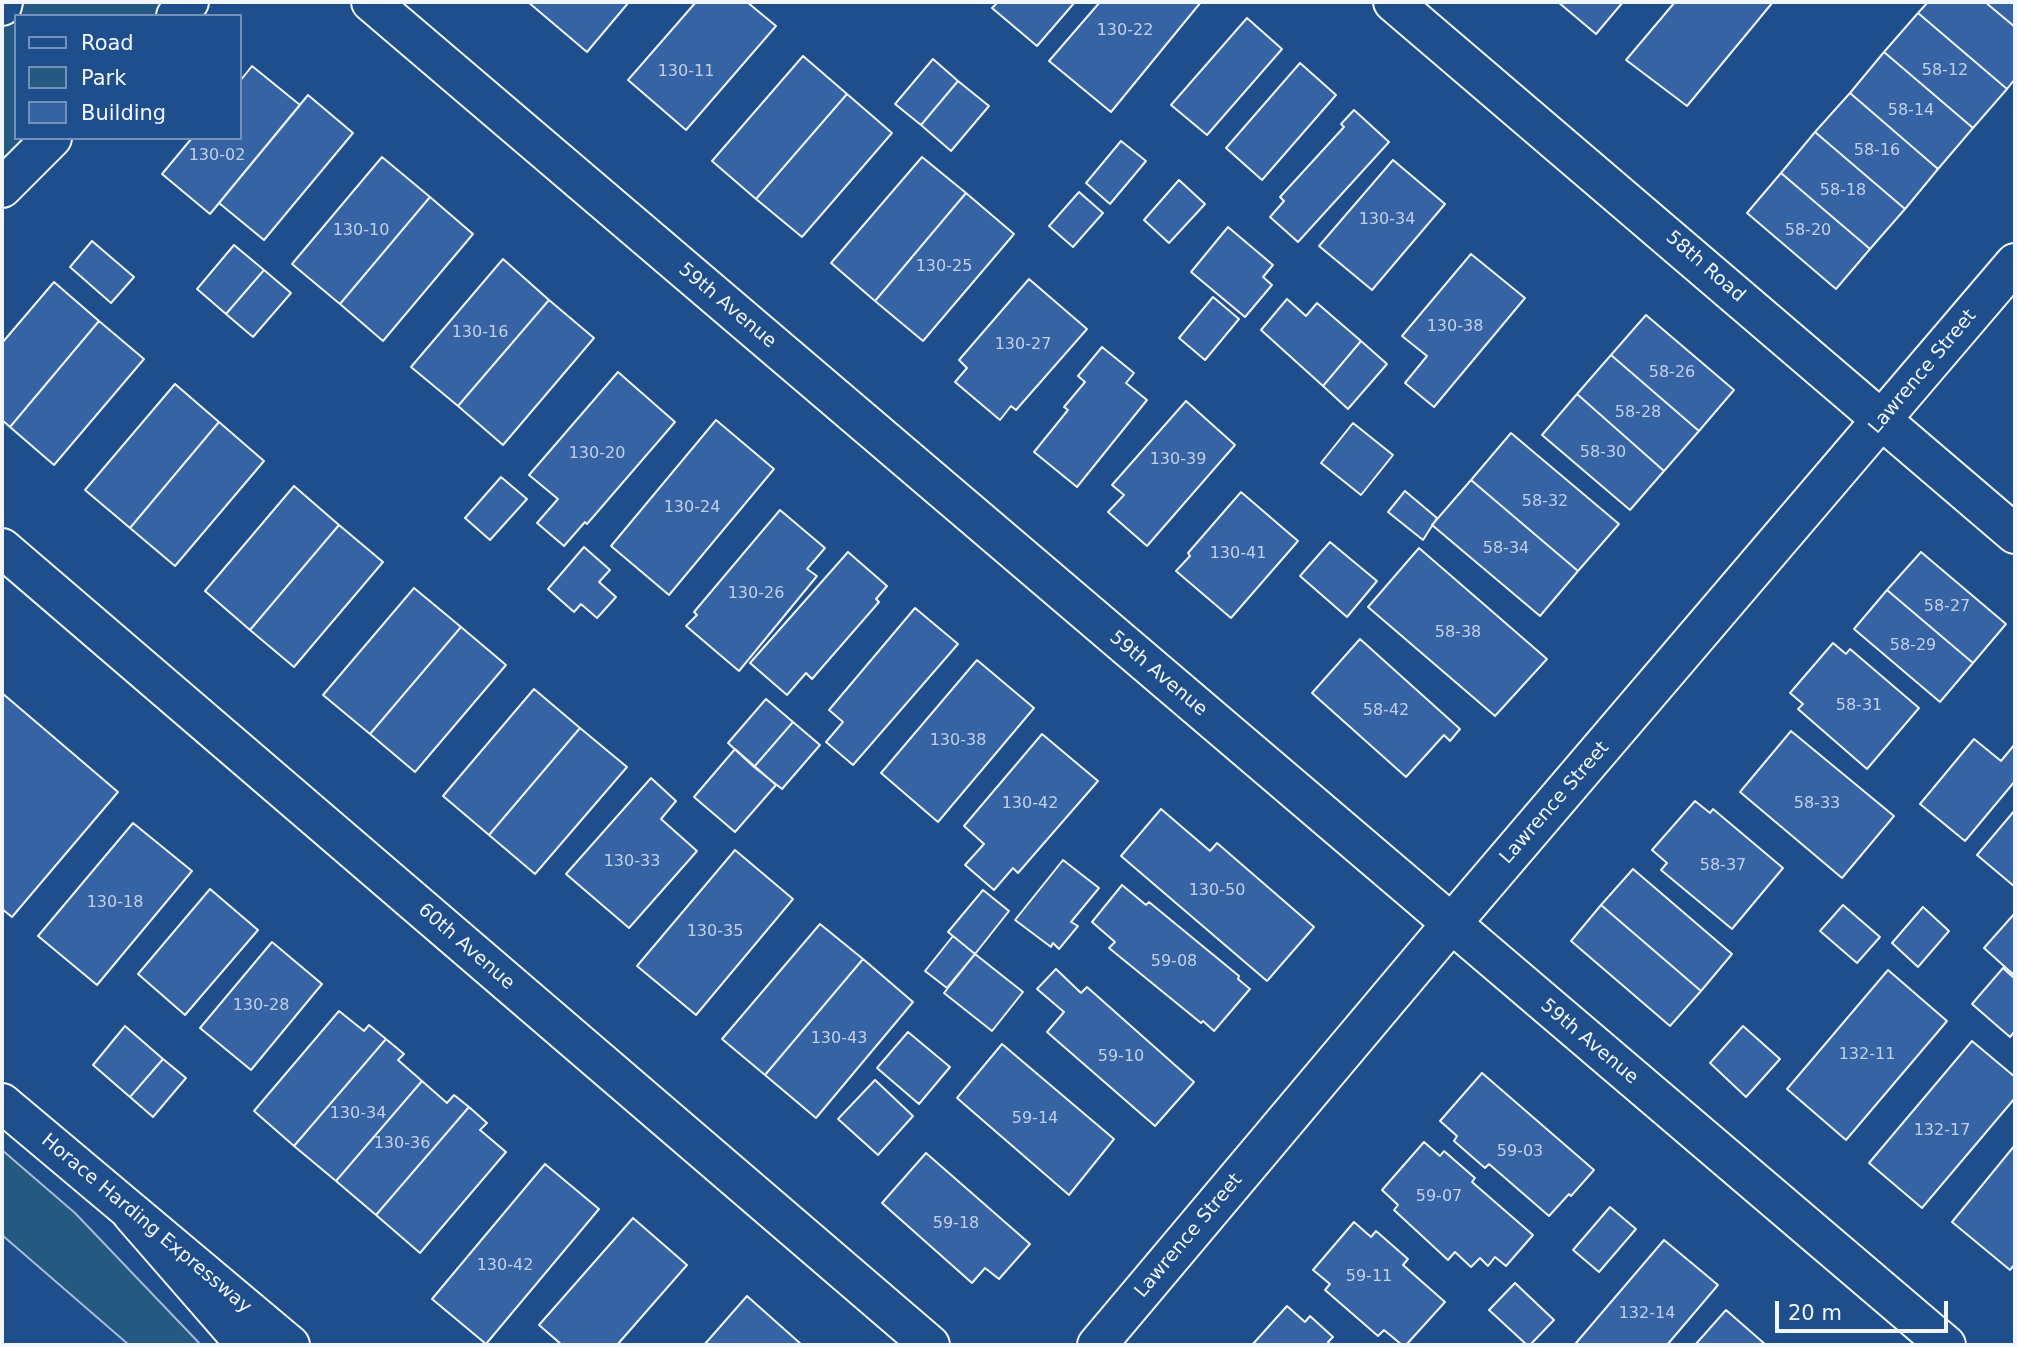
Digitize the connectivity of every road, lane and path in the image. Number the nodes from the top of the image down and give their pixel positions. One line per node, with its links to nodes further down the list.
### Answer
1 (371, 2): 9 (main road, 59th Avenue)
2 (1393, 2): 6 (main road, 58th Road)
3 (50, 140): 4 (main road)
4 (2, 188)
5 (2015, 264): 6 (main road, Lawrence Street)
6 (1882, 420): 7 (main road, 58th Road); 9 (main road, Lawrence Street)
7 (2015, 534)
8 (2, 548): 14 (main road, 60th Avenue)
9 (1451, 924): 15 (main road, Lawrence Street); 16 (main road, 59th Avenue)
10 (2, 1103): 11 (main road, Horace Harding Expressway)
11 (132, 1214): 12 (main road); 13 (main road, Horace Harding Expressway)
12 (246, 1345)
13 (290, 1345)
14 (930, 1345)
15 (1097, 1345)
16 (1946, 1345)

